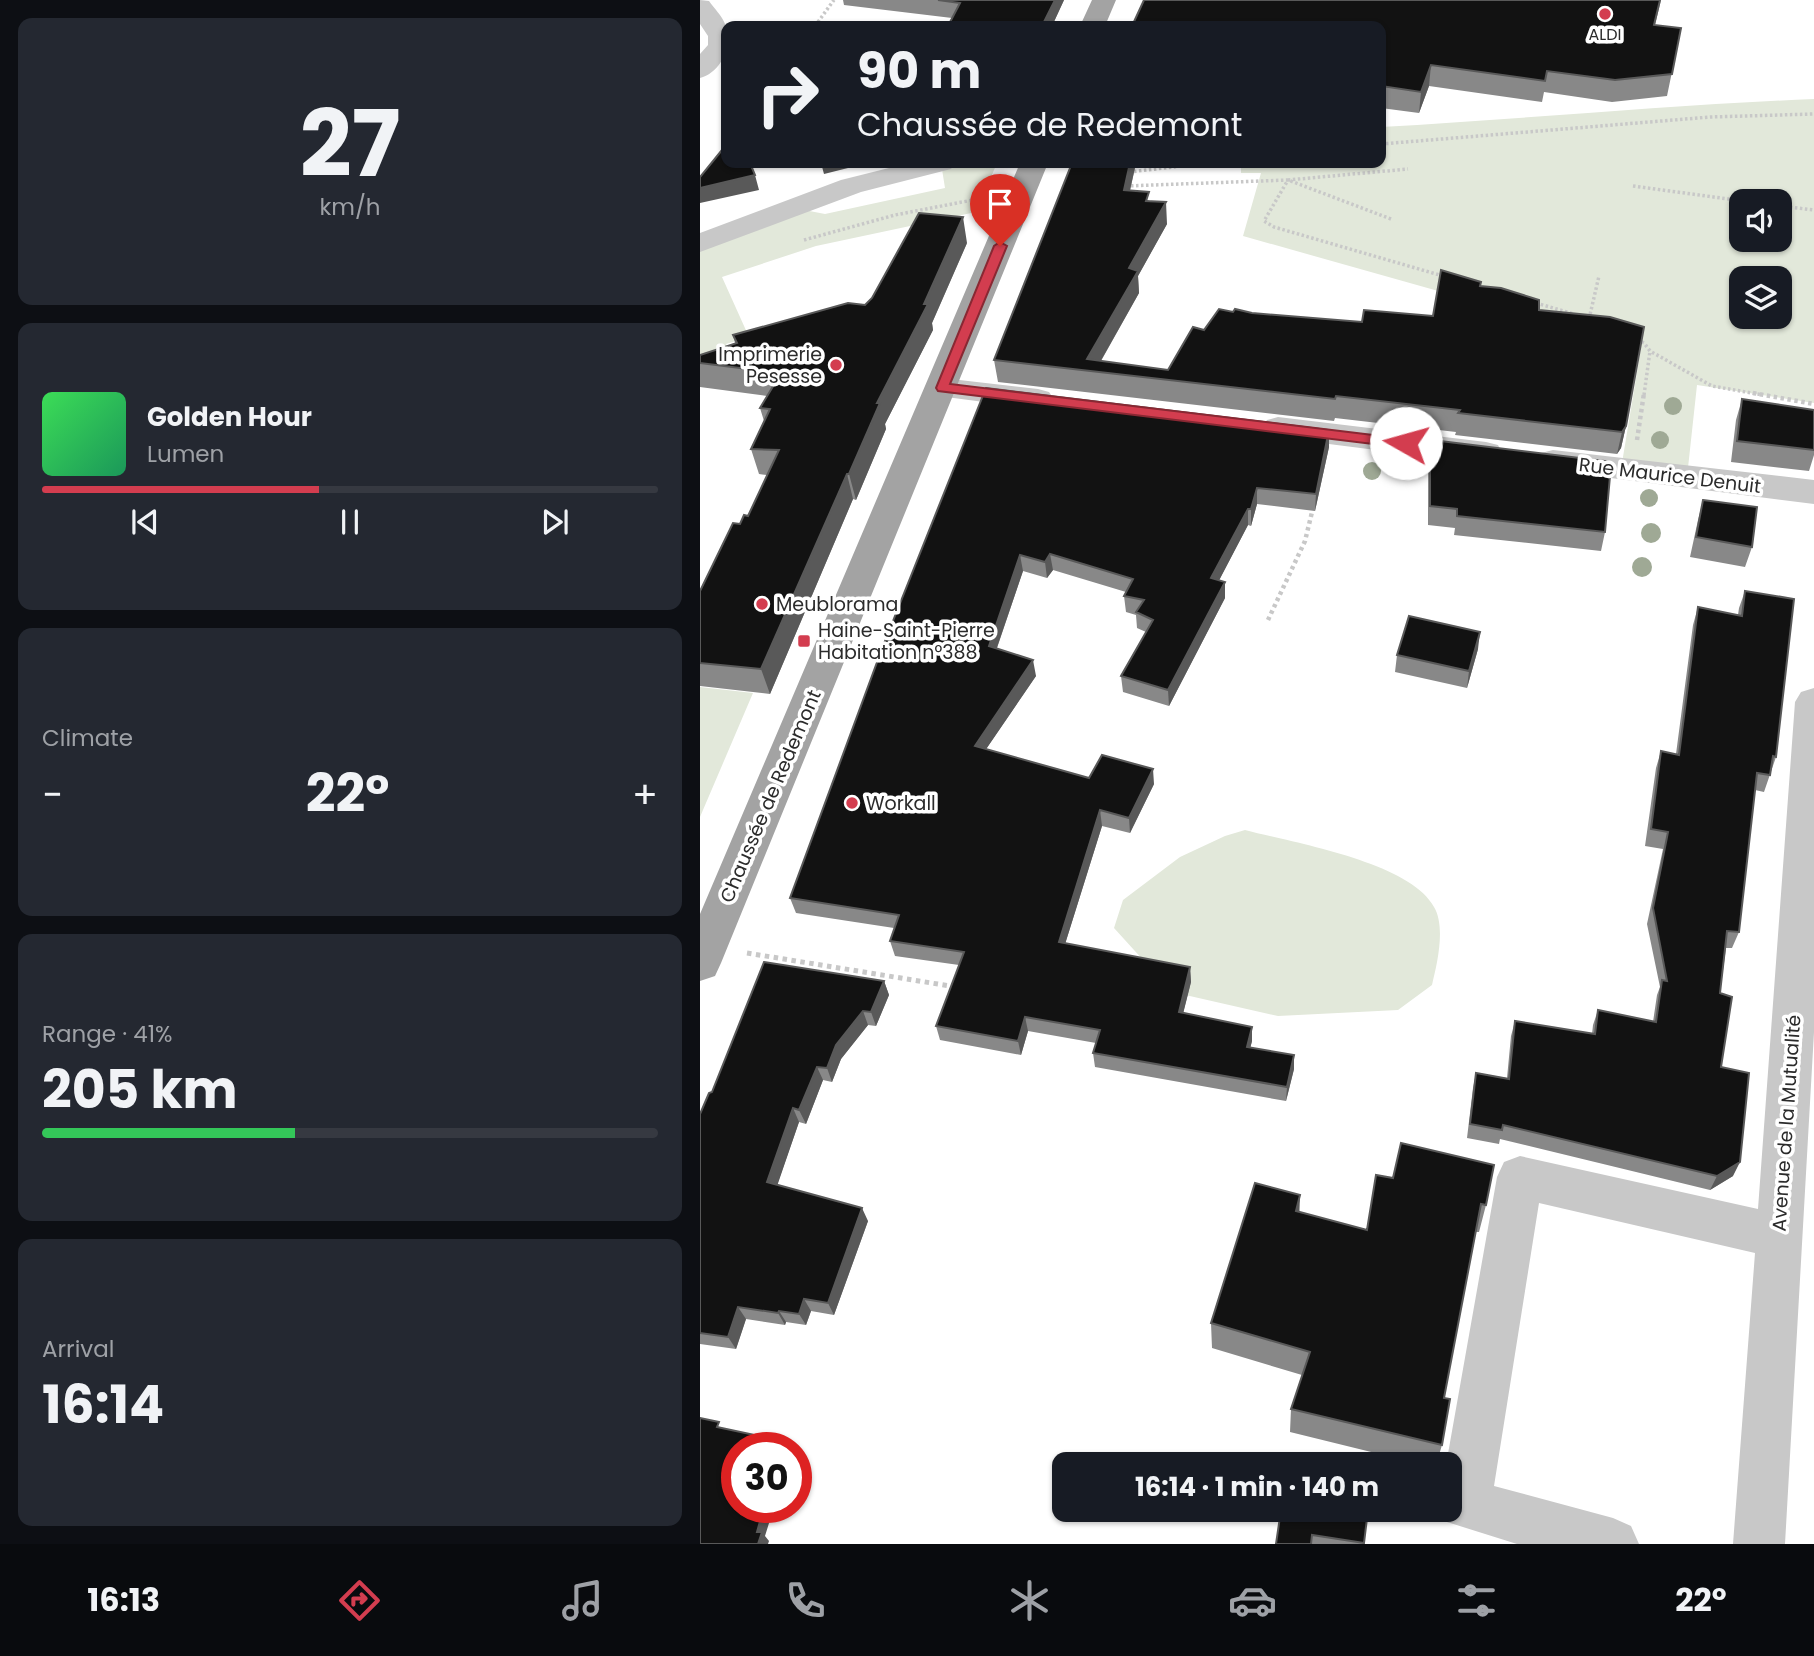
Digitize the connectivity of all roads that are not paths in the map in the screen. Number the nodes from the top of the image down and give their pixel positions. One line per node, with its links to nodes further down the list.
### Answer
1 (711, 0): 4 (street)
2 (1104, 0): 5 (main road)
3 (700, 6): 7 (street)
4 (727, 21)
5 (1095, 21)
6 (721, 57): 8 (street)
7 (700, 71)
8 (700, 84)
9 (921, 168): 11 (street)
10 (1029, 176): 12 (main road, Chaussée de Redemont)
11 (707, 236)
12 (942, 388): 13 (street); 17 (main road, Chaussée de Redemont)
13 (1063, 402)
14 (1251, 425): 15 (street, Rue Maurice Denuit)
15 (1814, 492)
16 (1814, 702): 18 (street, Avenue de la Mutualité)
17 (704, 955)
18 (1778, 1236): 19 (street); 20 (street, Avenue de la Mutualité)
19 (1613, 1544)
20 (1759, 1544)

